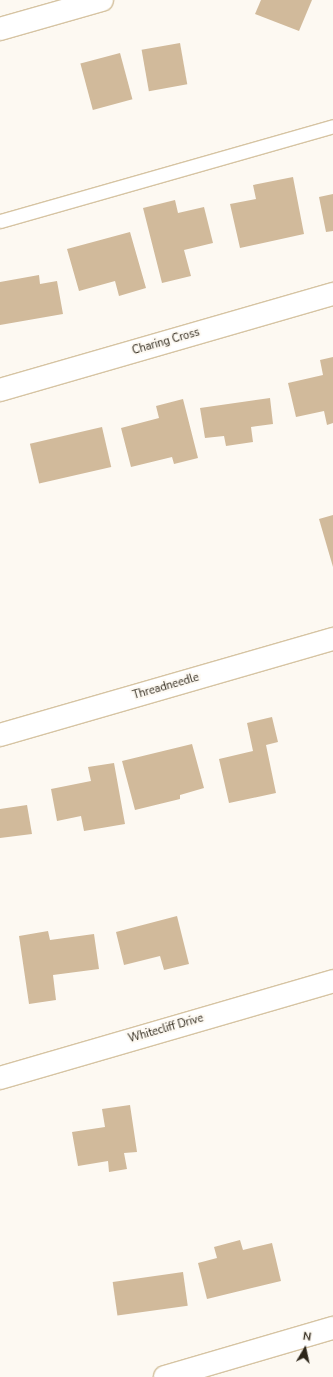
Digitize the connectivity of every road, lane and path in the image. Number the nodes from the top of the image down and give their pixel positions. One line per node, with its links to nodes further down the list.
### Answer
1 (102, 0): 2 (street)
2 (0, 29)
3 (333, 126): 4 (lane)
4 (0, 221)
5 (333, 294): 6 (street, Charing Cross)
6 (0, 390)
7 (333, 639): 8 (street, Threadneedle)
8 (0, 735)
9 (333, 981): 10 (street, Whitecliff Drive)
10 (0, 1078)
11 (333, 1328): 12 (street)
12 (165, 1377)

